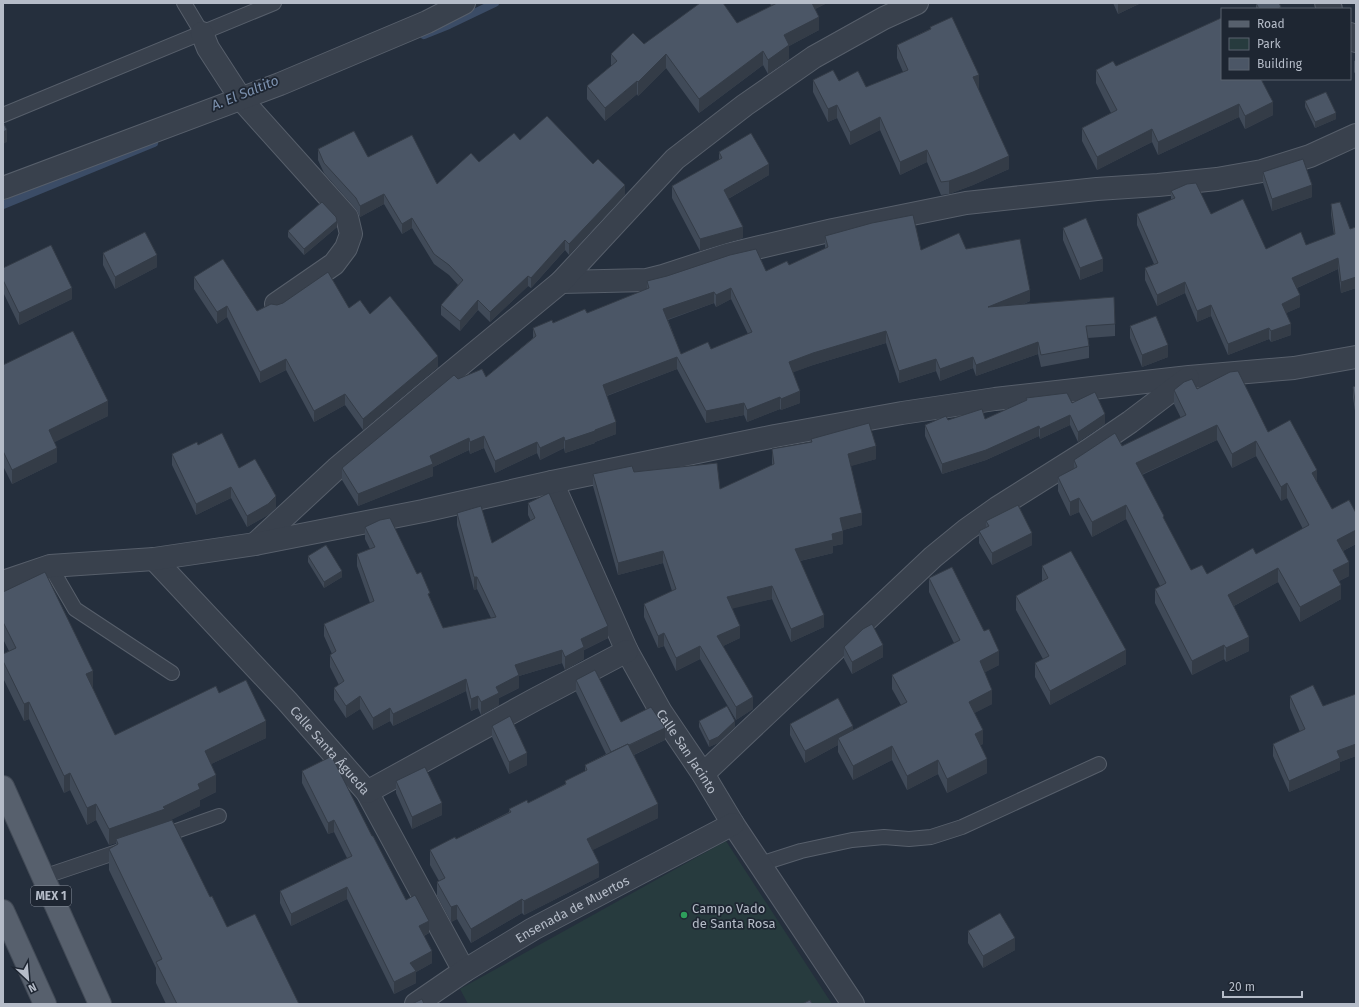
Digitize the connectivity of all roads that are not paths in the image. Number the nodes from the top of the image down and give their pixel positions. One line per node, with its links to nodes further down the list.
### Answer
1 (184, 3): 5 (lane)
2 (274, 3): 5 (lane)
3 (464, 3): 6 (street)
4 (917, 3): 10 (street)
5 (202, 33): 6 (street); 7 (lane)
6 (241, 99): 9 (street); 11 (street)
7 (3, 115)
8 (1356, 136): 10 (street)
9 (3, 188)
10 (561, 282): 15 (street)
11 (276, 304)
12 (1356, 357): 13 (street)
13 (1189, 377): 14 (street); 22 (street)
14 (552, 482): 15 (street); 19 (street, Calle San Jacinto)
15 (255, 544): 16 (street)
16 (154, 559): 17 (street); 24 (street, Calle Santa Águeda)
17 (50, 566): 18 (street); 20 (lane)
18 (3, 582)
19 (627, 651): 22 (street, Calle San Jacinto); 24 (street)
20 (172, 673)
21 (1099, 764): 27 (lane)
22 (703, 774): 26 (street, Calle San Jacinto)
23 (3, 786): 28 (main road, MEX 1)
24 (367, 792): 30 (street, Calle Santa Águeda)
25 (219, 816): 28 (lane)
26 (733, 824): 27 (street, Calle San Jacinto); 30 (street, Ensenada de Muertos)
27 (760, 864): 34 (street, Calle San Jacinto)
28 (43, 877): 32 (main road, MEX 1)
29 (3, 911): 31 (main road)
30 (464, 971): 33 (street, Ensenada de Muertos)
31 (45, 1004)
32 (100, 1004)
33 (416, 1004)
34 (853, 1004)

